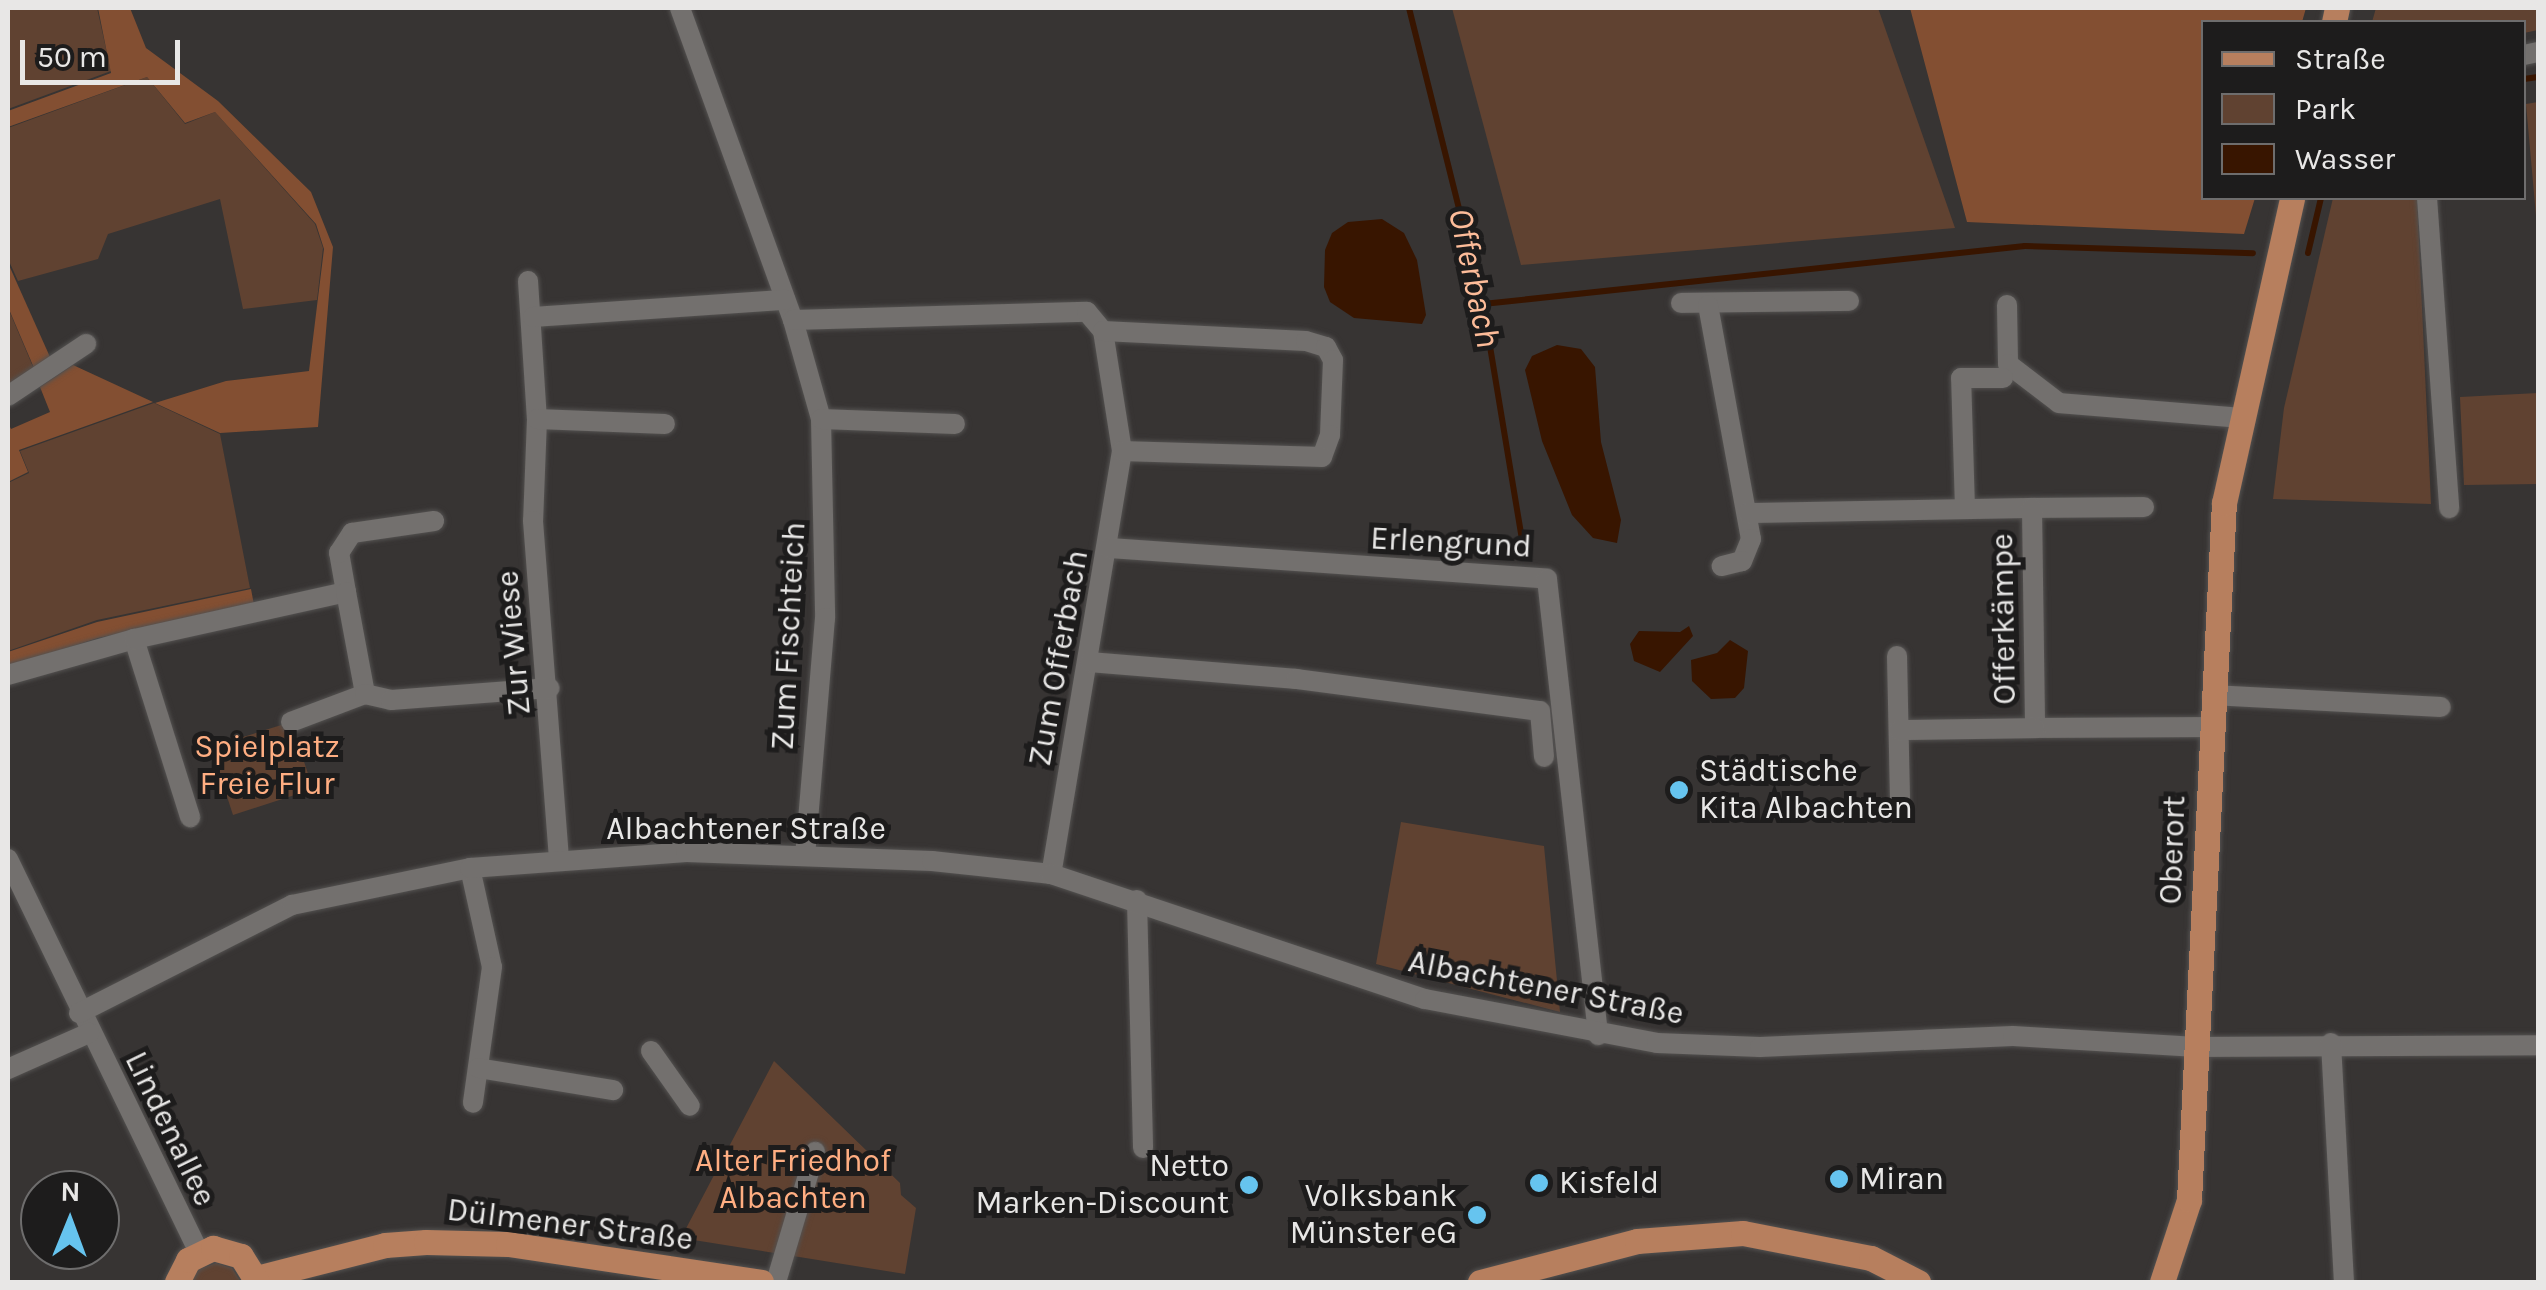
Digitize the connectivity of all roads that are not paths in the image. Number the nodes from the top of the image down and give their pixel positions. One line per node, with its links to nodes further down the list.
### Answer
1 (680, 8): 9 (street, Zum Fischteich)
2 (2292, 200): 15 (main road, Oberort)
3 (2427, 200): 23 (street)
4 (528, 281): 10 (street, Zur Wiese)
5 (1848, 301): 7 (street)
6 (1681, 302): 7 (street)
7 (1708, 304): 25 (street)
8 (2008, 305): 15 (street)
9 (789, 310): 10 (street); 11 (street); 17 (street, Zum Fischteich)
10 (534, 317): 16 (street, Zur Wiese)
11 (1103, 330): 20 (street, Zum Offerbach); 20 (street)
12 (86, 344): 14 (street)
13 (2002, 378): 24 (street, Offerkämpe)
14 (8, 396)
15 (2241, 418): 36 (main road, Oberort)
16 (537, 419): 18 (street); 34 (street, Zur Wiese)
17 (821, 419): 19 (street); 45 (street, Zum Fischteich)
18 (666, 424)
19 (955, 424)
20 (1122, 451): 27 (street, Zum Offerbach)
21 (2144, 507): 22 (street, Offerkämpe)
22 (2032, 508): 24 (street, Offerkämpe); 40 (street, Offerkämpe)
23 (2449, 508)
24 (1964, 509): 25 (street, Offerkämpe)
25 (1748, 513): 28 (street)
26 (434, 521): 29 (street)
27 (1109, 548): 32 (street, Zum Offerbach); 53 (street, Erlengrund)
28 (1722, 566)
29 (346, 592): 30 (street); 35 (street)
30 (134, 639): 33 (street); 44 (street)
31 (1897, 656): 41 (street)
32 (1090, 662): 42 (street); 49 (street, Zum Offerbach)
33 (8, 675)
34 (550, 688): 35 (street); 47 (street, Zur Wiese)
35 (364, 694): 38 (street)
36 (2212, 695): 37 (street); 39 (main road, Oberort)
37 (2441, 707)
38 (292, 722)
39 (2210, 727): 40 (street, Offerkämpe); 56 (main road, Oberort)
40 (2035, 728): 41 (street, Offerkämpe)
41 (1899, 730): 43 (street)
42 (1544, 757)
43 (1900, 804)
44 (190, 816)
45 (805, 855): 47 (street, Albachtener Straße); 49 (street, Albachtener Straße)
46 (8, 859): 51 (street, Lindenallee)
47 (559, 861): 48 (street, Albachtener Straße)
48 (470, 868): 51 (street, Albachtener Straße); 58 (street)
49 (1051, 874): 50 (street, Albachtener Straße)
50 (1138, 900): 53 (street, Albachtener Straße); 63 (street)
51 (79, 1013): 52 (street, Lindenallee)
52 (89, 1033): 59 (street, Lindenallee); 65 (street, Lindenallee)
53 (1598, 1035): 56 (street, Albachtener Straße)
54 (2332, 1043): 55 (street, Albachtener Straße); 56 (street, Albachtener Straße); 73 (street)
55 (2538, 1045)
56 (2198, 1047): 72 (main road, Oberort)
57 (651, 1051): 62 (street)
58 (478, 1068): 60 (street); 61 (street)
59 (8, 1069)
60 (613, 1090)
61 (473, 1103)
62 (690, 1106)
63 (1143, 1148)
64 (814, 1152): 69 (street)
65 (198, 1252): 66 (main road, Dülmener Straße); 67 (main road)
66 (257, 1280): 68 (main road, Dülmener Straße)
67 (177, 1282)
68 (761, 1282)
69 (776, 1282)
70 (1480, 1282): 71 (main road)
71 (1918, 1282)
72 (2162, 1282)
73 (2344, 1282)

